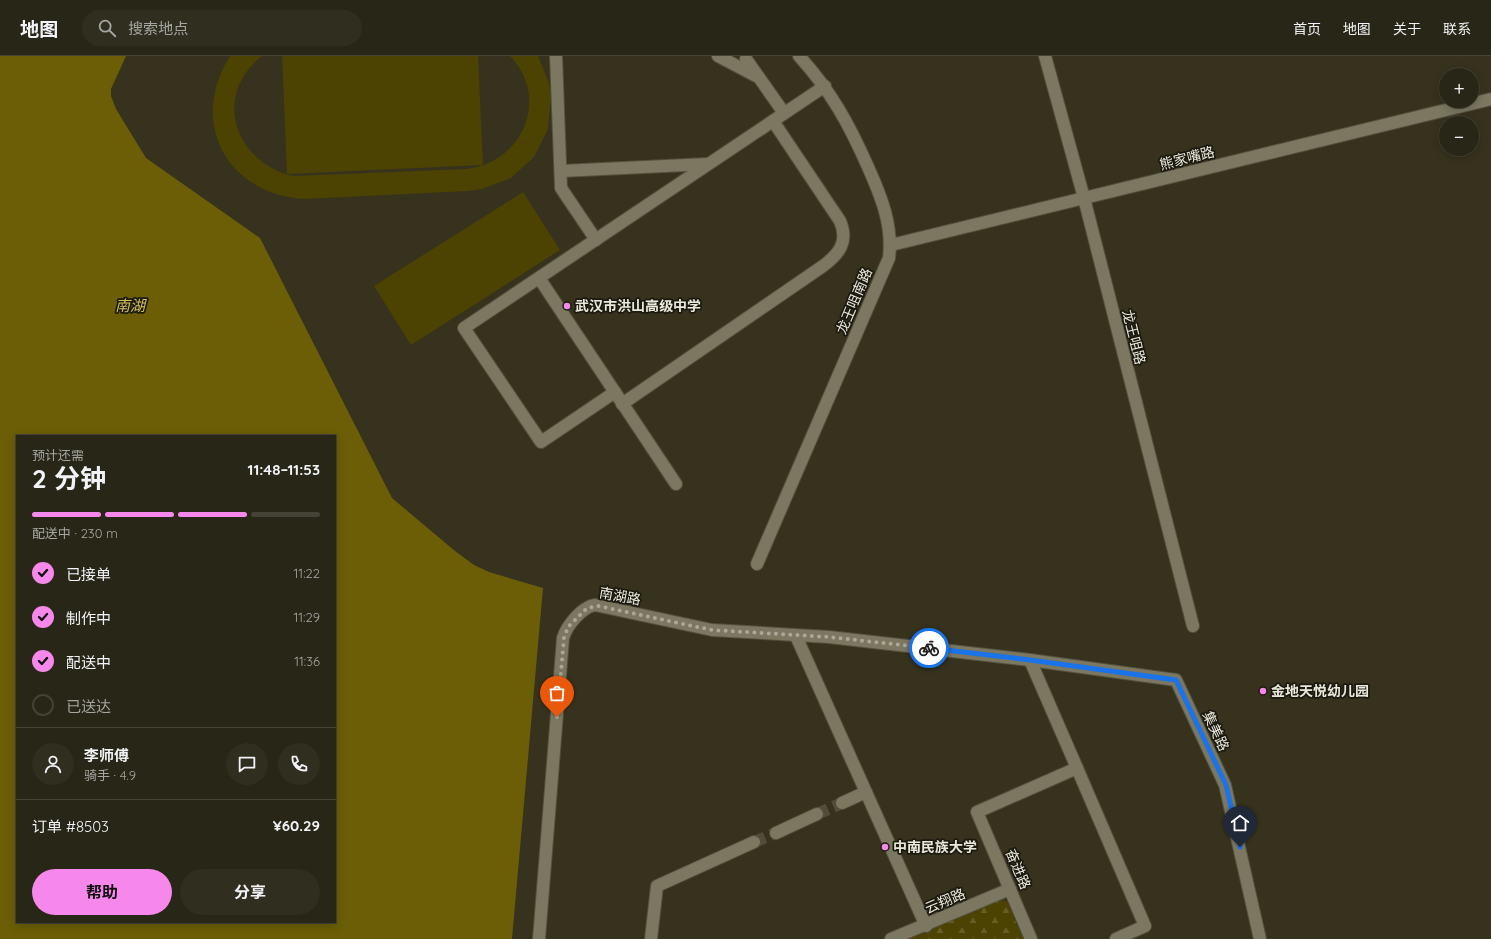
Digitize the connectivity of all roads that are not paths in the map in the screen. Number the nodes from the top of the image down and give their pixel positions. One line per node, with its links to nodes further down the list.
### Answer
1 (556, 56): 12 (street)
2 (718, 56): 6 (street)
3 (800, 56): 7 (street, 龙王咀南路)
4 (1045, 56): 13 (street, 龙王咀路)
5 (746, 59): 6 (street)
6 (759, 77): 9 (street)
7 (825, 86): 9 (street); 15 (street, 龙王咀南路)
8 (1491, 99): 13 (street, 熊家嘴路)
9 (784, 113): 10 (street)
10 (773, 121): 11 (street); 18 (street)
11 (709, 164): 12 (street); 14 (street)
12 (561, 171): 14 (street)
13 (1084, 198): 15 (street, 熊家嘴路); 21 (street, 龙王咀路)
14 (596, 240): 16 (street)
15 (891, 245): 20 (street, 龙王咀南路)
16 (539, 278): 17 (street); 17 (street)
17 (615, 392): 18 (street)
18 (622, 404): 19 (street)
19 (676, 484)
20 (757, 564)
21 (1193, 626)
22 (796, 636): 23 (street, 南湖路); 25 (street); 32 (street, 南湖路)
23 (1030, 660): 24 (street); 37 (street, 集美路)
24 (1077, 768): 30 (street, 奋进路); 36 (street)
25 (866, 792): 26 (street); 31 (street)
26 (842, 803)
27 (817, 814): 28 (street)
28 (776, 833)
29 (754, 842): 33 (street)
30 (1010, 889): 31 (street, 云翔路); 35 (street, 奋进路)
31 (926, 926): 34 (street, 云翔路)
32 (539, 939)
33 (651, 939)
34 (891, 939)
35 (1031, 939)
36 (1116, 939)
37 (1260, 939)

